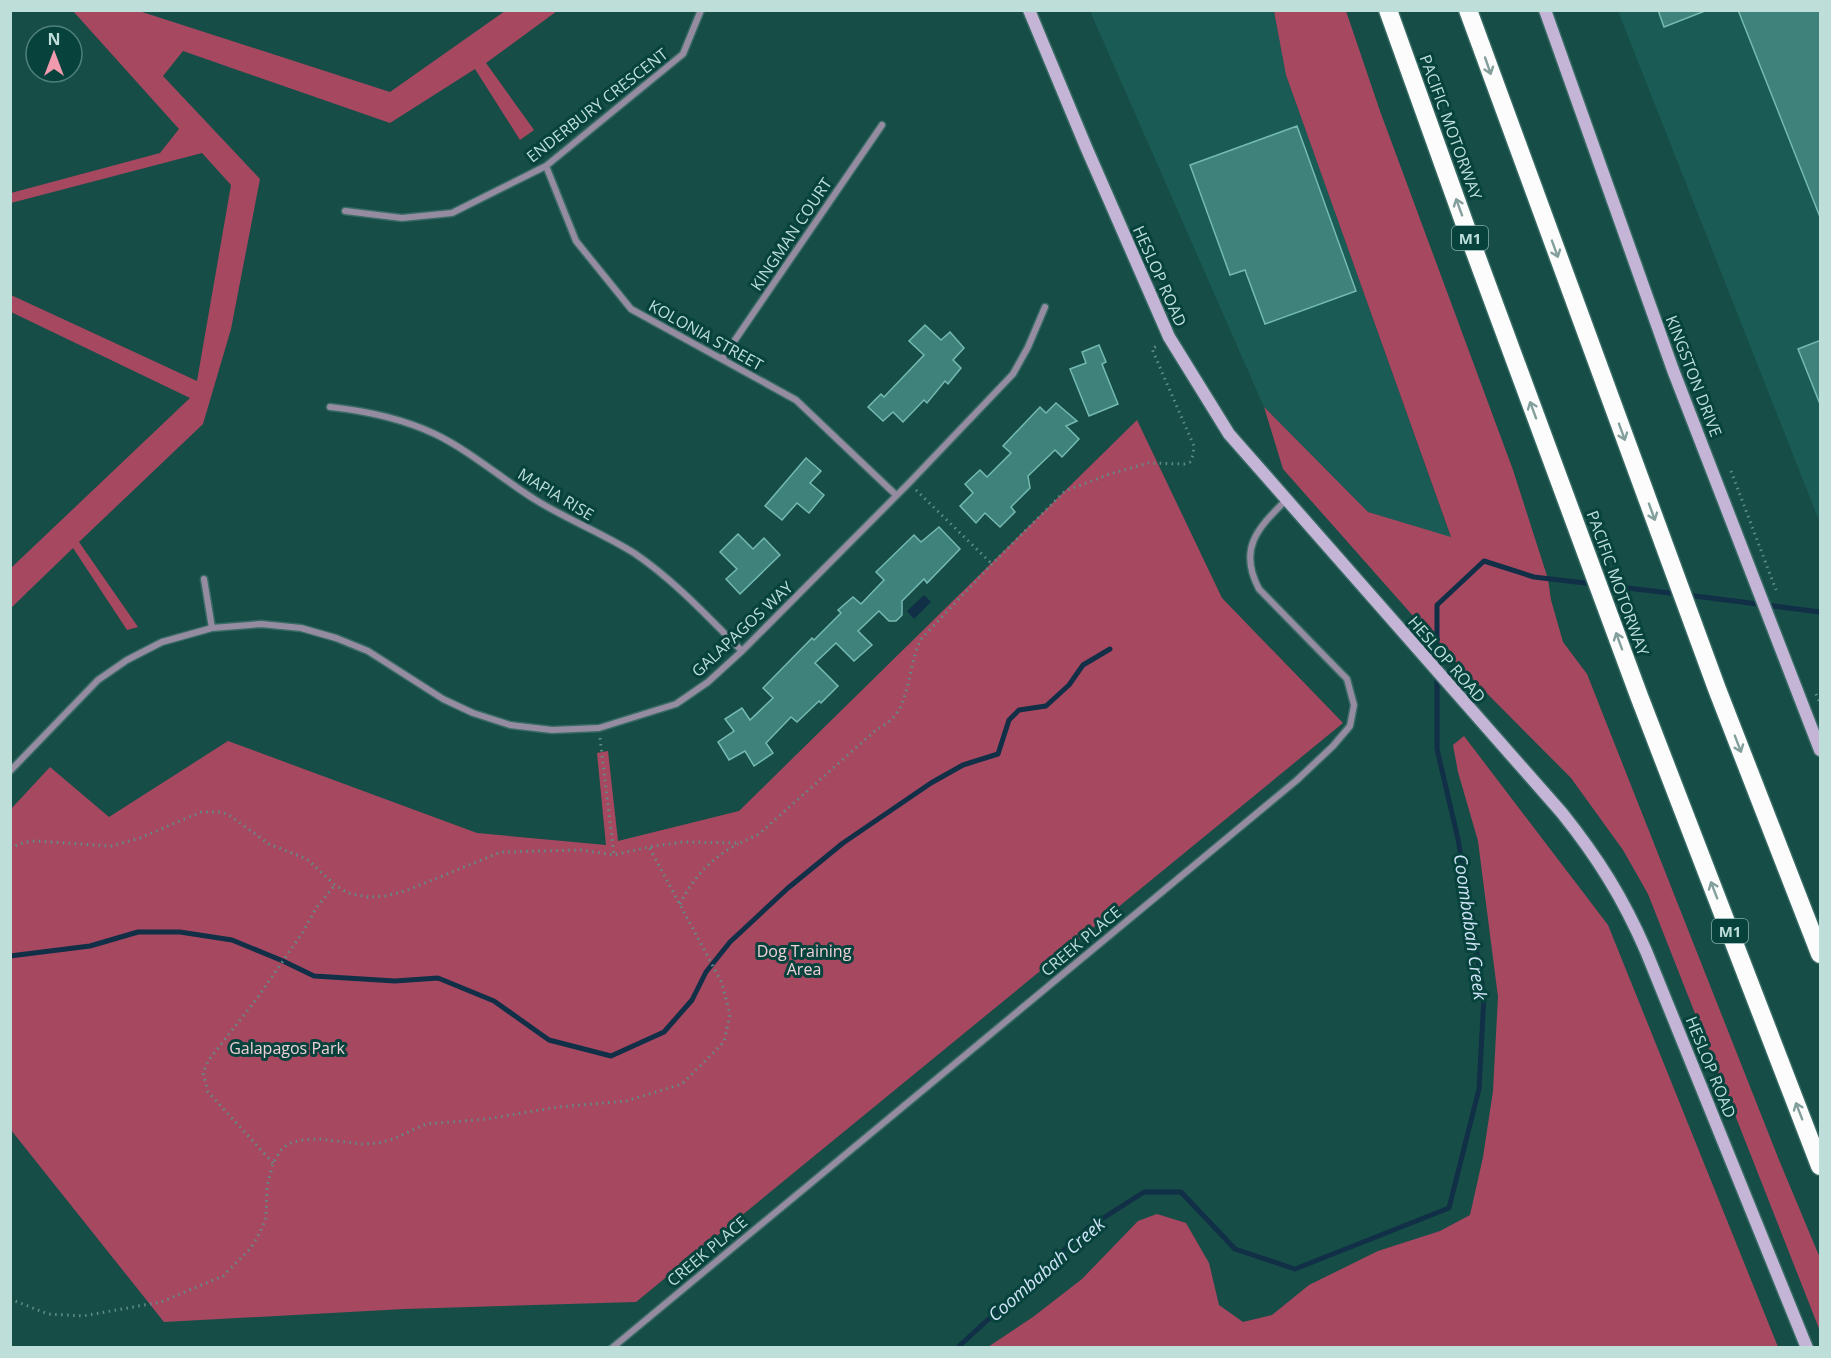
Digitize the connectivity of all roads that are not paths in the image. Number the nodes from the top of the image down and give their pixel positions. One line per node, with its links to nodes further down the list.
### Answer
1 (701, 10): 7 (street, ENDERBURY CRESCENT)
2 (1029, 10): 13 (street, HESLOP ROAD)
3 (1388, 10): 20 (highway, PACIFIC MOTORWAY / M1, one-way to 3)
4 (1468, 10): 19 (highway, one-way to 19)
5 (1545, 10): 17 (street, KINGSTON DRIVE)
6 (882, 125): 10 (street, KINGMAN COURT)
7 (546, 166): 8 (street, ENDERBURY CRESCENT); 10 (street, KOLONIA STREET)
8 (345, 211)
9 (1045, 307): 12 (street, GALAPAGOS WAY)
10 (722, 359): 12 (street, KOLONIA STREET)
11 (330, 406): 16 (street, MAPIA RISE)
12 (896, 495): 16 (street, GALAPAGOS WAY)
13 (1285, 501): 21 (street, CREEK PLACE); 22 (street, HESLOP ROAD)
14 (204, 579): 15 (street)
15 (212, 628): 16 (street, GALAPAGOS WAY); 18 (street, GALAPAGOS WAY)
16 (742, 651)
17 (1821, 750)
18 (10, 771)
19 (1821, 954)
20 (1821, 1166)
21 (612, 1347)
22 (1807, 1347)

